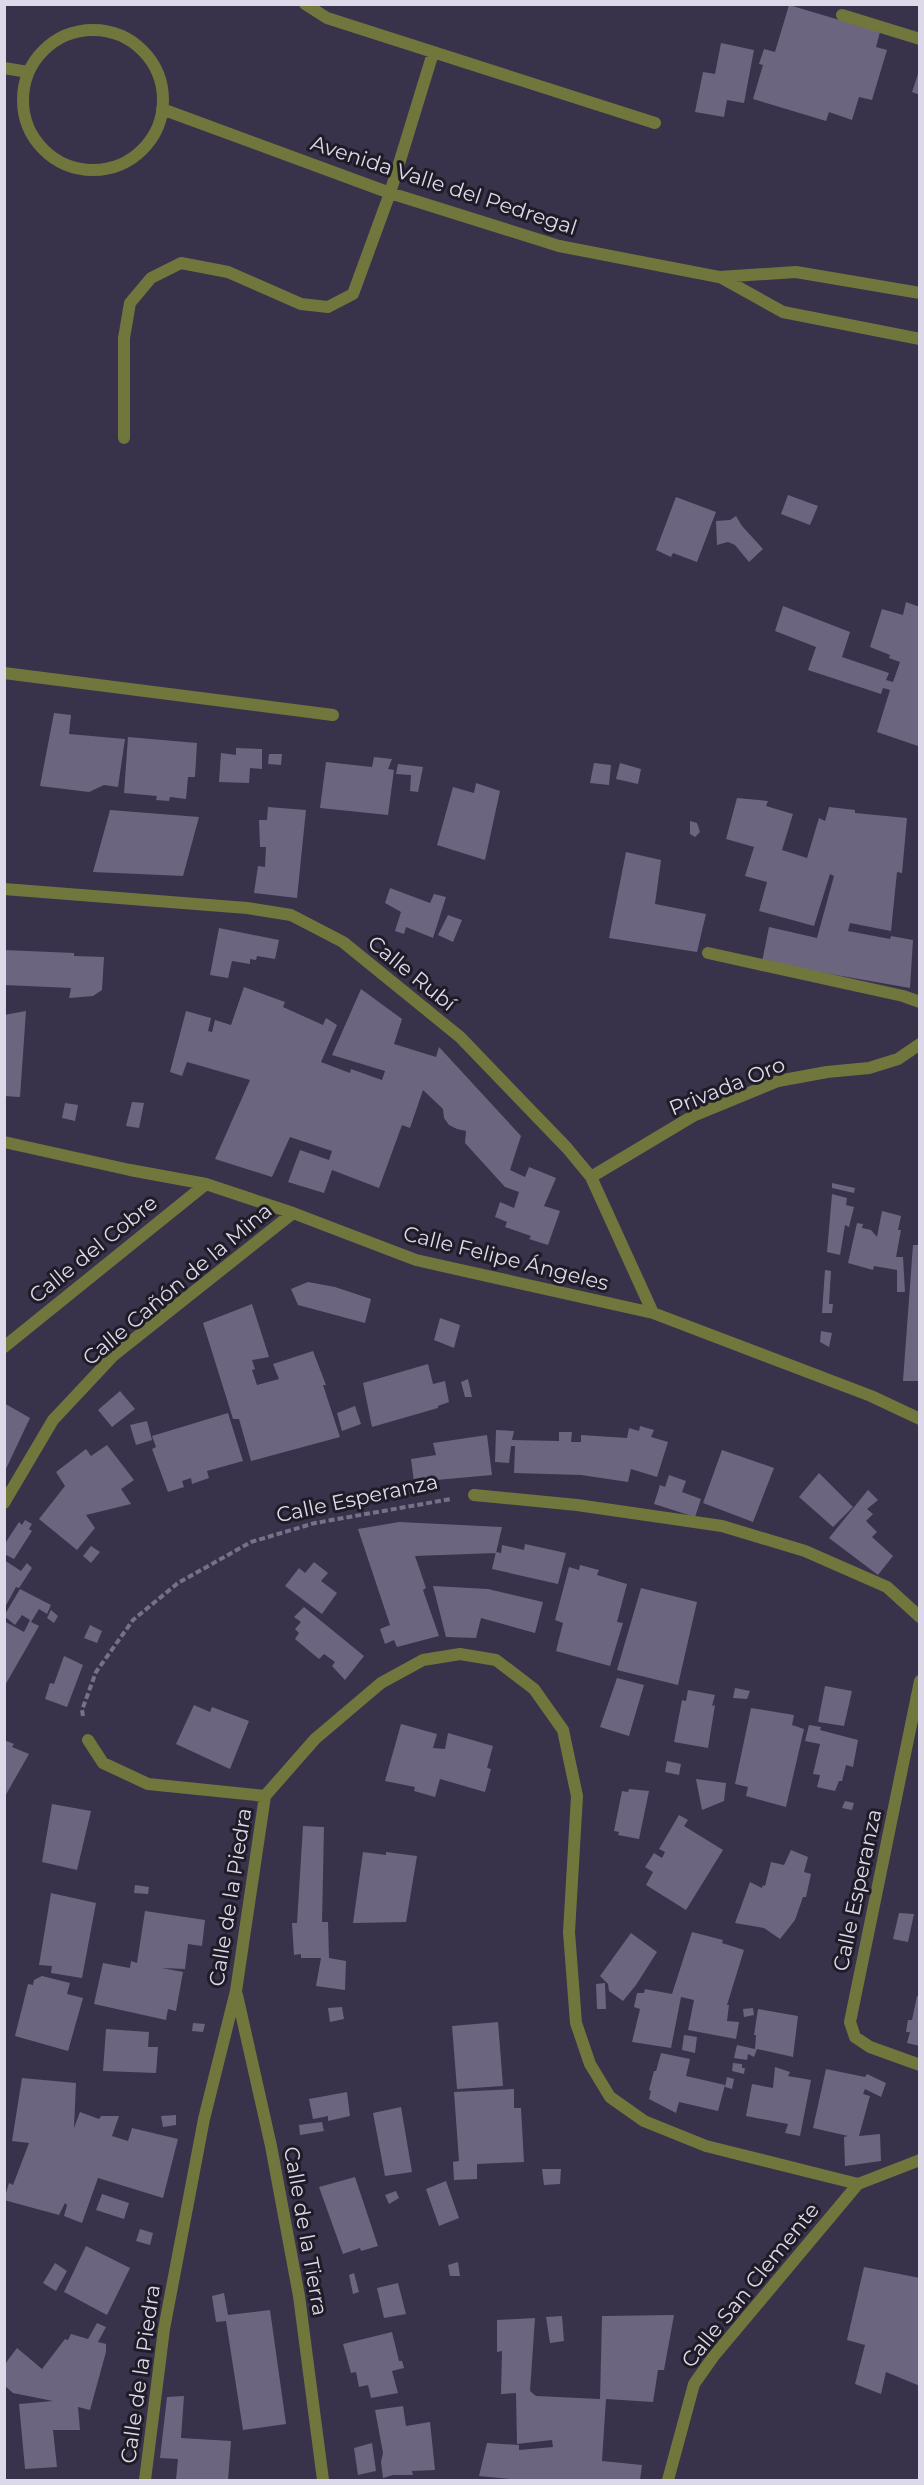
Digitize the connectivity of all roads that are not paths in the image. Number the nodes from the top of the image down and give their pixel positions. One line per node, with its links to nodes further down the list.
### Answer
1 (305, 4): 4 (street)
2 (842, 15): 3 (street)
3 (920, 39)
4 (433, 53): 8 (street); 9 (street)
5 (4, 68): 6 (street)
6 (28, 72): 7 (street); 7 (street)
7 (162, 109): 9 (street, Avenida Valle del Pedregal)
8 (655, 123)
9 (390, 193): 10 (street, Avenida Valle del Pedregal); 13 (street)
10 (719, 277): 11 (street, Avenida Valle del Pedregal); 12 (street, Avenida Valle del Pedregal)
11 (920, 293)
12 (920, 339)
13 (124, 438)
14 (4, 673): 15 (street)
15 (333, 715)
16 (4, 889): 21 (street, Calle Rubí)
17 (708, 953): 18 (street)
18 (920, 1002)
19 (920, 1044): 21 (street, Privada Oro)
20 (4, 1142): 22 (street, Calle Felipe Ángeles)
21 (591, 1177): 24 (street, Calle Rubí)
22 (206, 1184): 23 (street, Calle Felipe Ángeles); 25 (street, Calle del Cobre)
23 (293, 1213): 24 (street, Calle Felipe Ángeles); 28 (street, Calle Cañón de la Mina)
24 (654, 1313): 26 (street, Calle Felipe Ángeles)
25 (4, 1347)
26 (920, 1419)
27 (474, 1495): 29 (street)
28 (4, 1503)
29 (920, 1617)
30 (920, 1681): 34 (street, Calle Esperanza)
31 (88, 1740): 32 (street)
32 (265, 1796): 33 (street, Calle de la Piedra); 36 (street, Calle de la Piedra)
33 (237, 1991): 37 (street, Calle de la Piedra); 38 (street, Calle de la Tierra)
34 (920, 2065)
35 (920, 2160): 36 (street, Calle San Clemente)
36 (858, 2184): 39 (street, Calle San Clemente)
37 (145, 2481)
38 (323, 2481)
39 (668, 2481)

